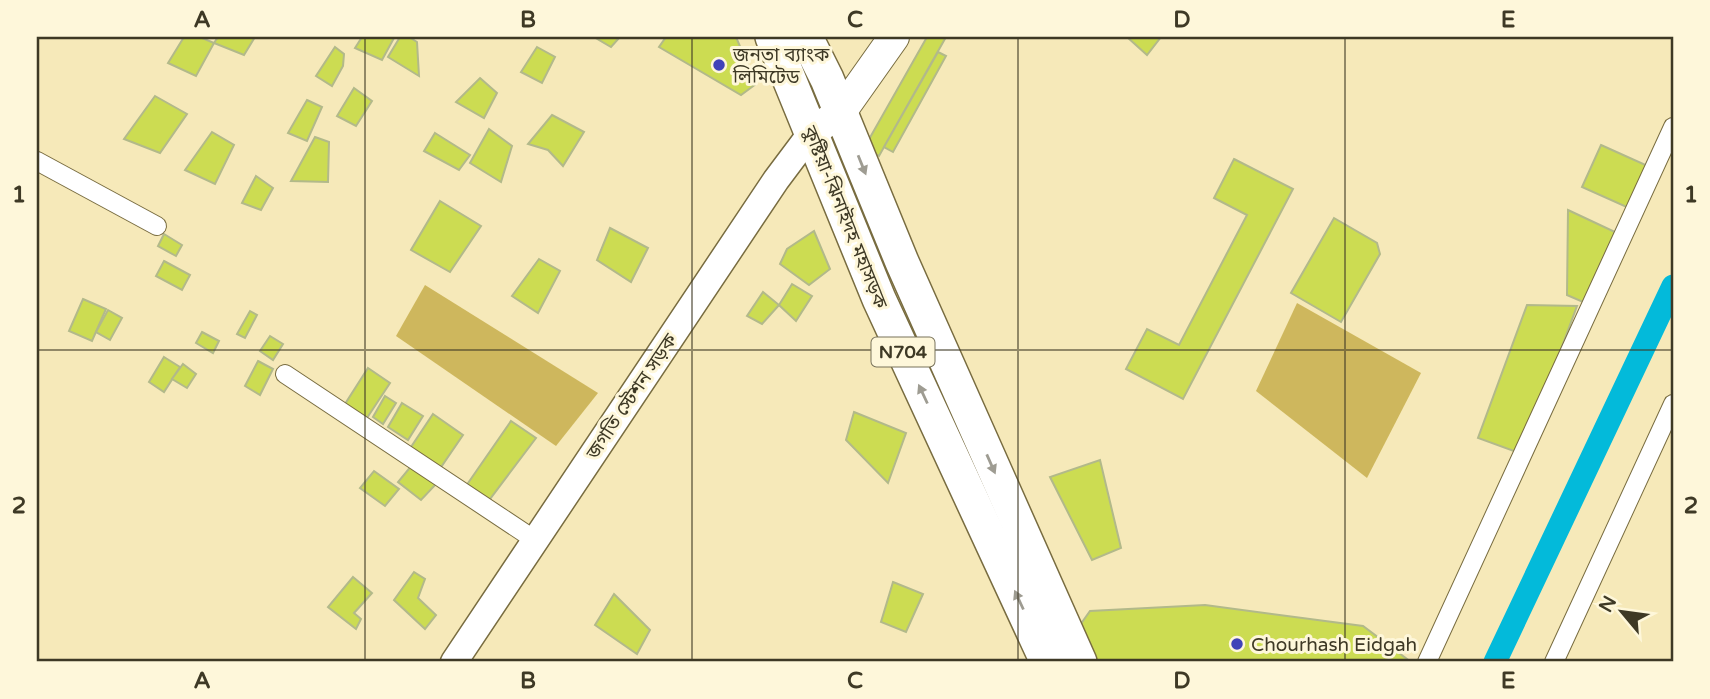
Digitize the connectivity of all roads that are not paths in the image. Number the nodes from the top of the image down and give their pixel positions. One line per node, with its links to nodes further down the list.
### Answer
1 (772, 37): 6 (highway, কুষ্টিয়া-ঝিনাইদহ মহাসড়ক / N704)
2 (806, 37): 4 (highway, কুষ্টিয়া-ঝিনাইদহ মহাসড়ক / N704)
3 (884, 41): 4 (main road)
4 (841, 112): 6 (main road); 14 (highway, কুষ্টিয়া-ঝিনাইদহ মহাসড়ক / N704, one-way to 14)
5 (1673, 127): 15 (street)
6 (812, 132): 11 (street, জগতি স্টেশন সড়ক); 13 (highway, কুষ্টিয়া-ঝিনাইদহ মহাসড়ক / N704, one-way to 6)
7 (37, 161): 8 (street)
8 (157, 226)
9 (285, 374): 11 (street)
10 (1673, 404): 16 (street)
11 (535, 540): 12 (street, জগতি স্টেশন সড়ক)
12 (454, 662)
13 (1047, 662)
14 (1080, 662)
15 (1427, 662)
16 (1554, 662)

